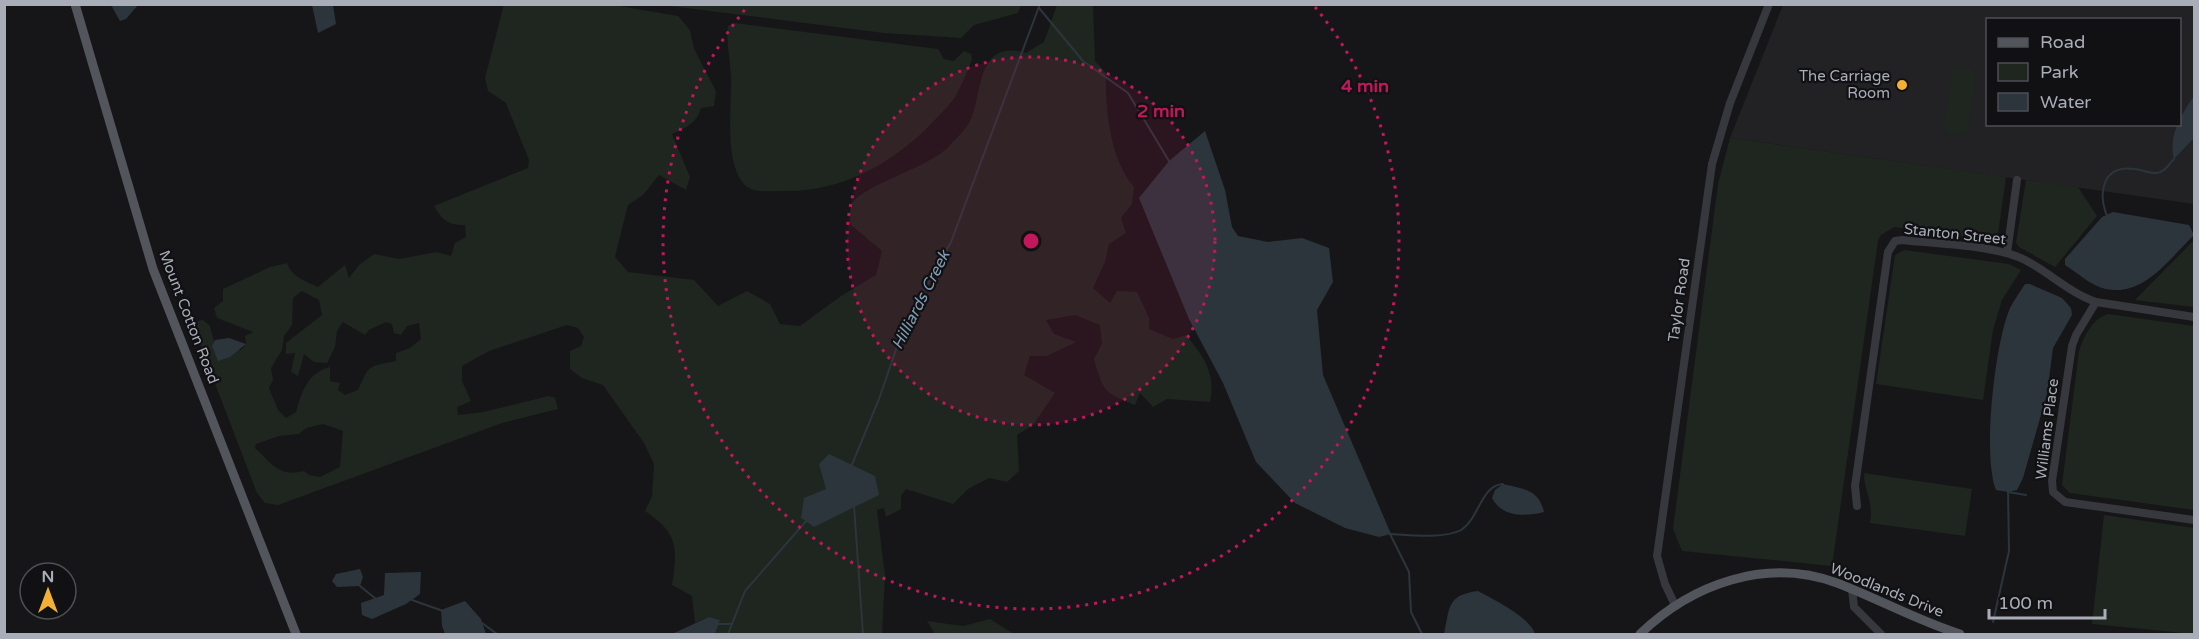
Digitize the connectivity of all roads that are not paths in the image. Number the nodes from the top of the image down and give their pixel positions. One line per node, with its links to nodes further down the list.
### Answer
1 (75, 4): 11 (main road, Mount Cotton Road)
2 (1769, 4): 10 (street, Taylor Road)
3 (2017, 180): 4 (street)
4 (2007, 253): 5 (street, Stanton Street); 7 (street, Stanton Street)
5 (2096, 302): 6 (street, Stanton Street); 8 (street, Williams Place)
6 (2194, 317)
7 (1857, 506)
8 (2194, 520)
9 (1852, 589): 10 (main road, Woodlands Drive); 13 (street); 14 (main road, Woodlands Drive)
10 (1675, 605): 12 (main road, Woodlands Drive)
11 (296, 634)
12 (1640, 634)
13 (1881, 634)
14 (1960, 634)

